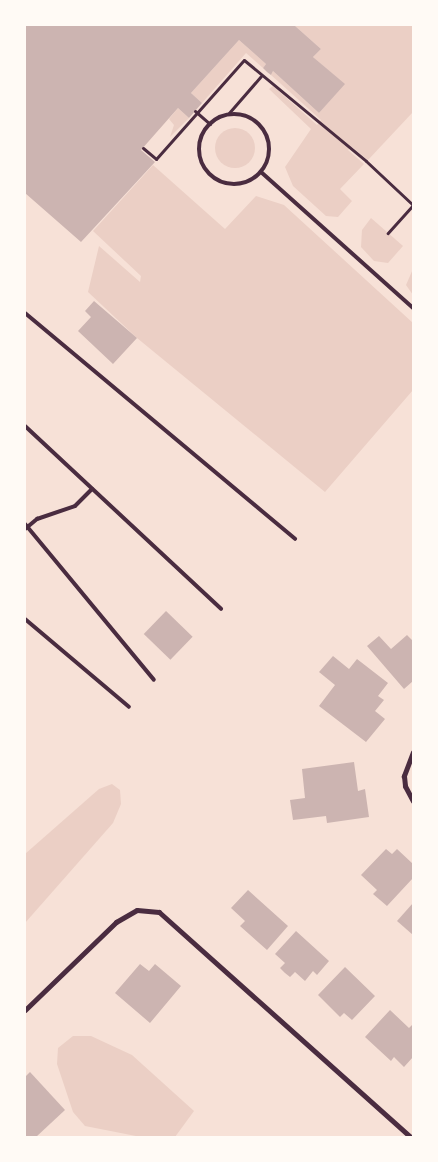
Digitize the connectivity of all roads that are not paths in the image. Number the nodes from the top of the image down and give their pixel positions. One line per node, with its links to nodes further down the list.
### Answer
1 (261, 172): 1 (lane); 2 (lane)
2 (413, 308)
3 (25, 313): 7 (lane)
4 (25, 426): 5 (lane)
5 (92, 489): 6 (lane); 8 (lane)
6 (26, 527): 10 (lane)
7 (295, 539)
8 (221, 609)
9 (25, 619): 11 (lane)
10 (154, 680)
11 (129, 707)
12 (413, 752): 13 (street)
13 (413, 801)
14 (25, 1010): 15 (street)
15 (411, 1137)

